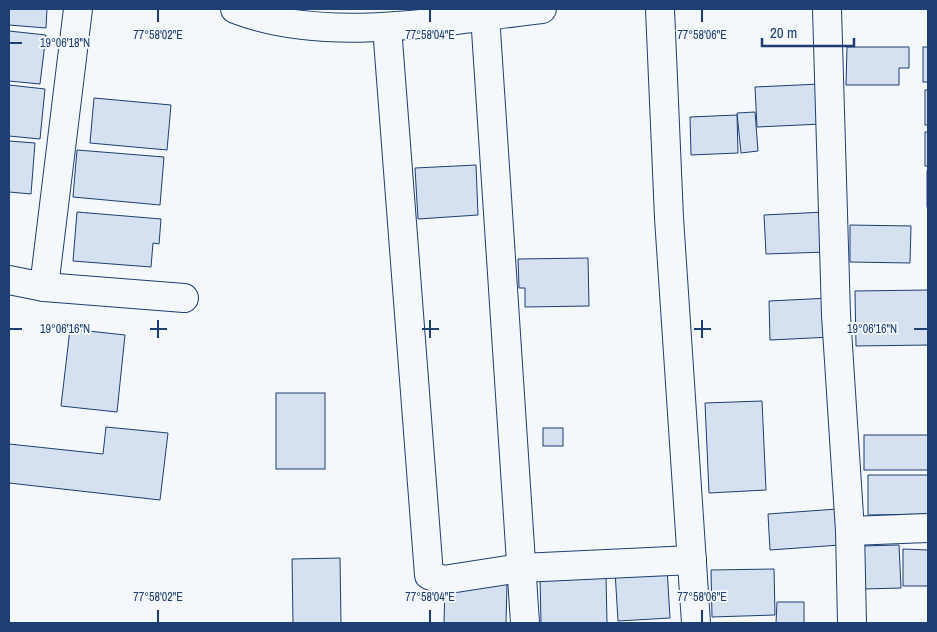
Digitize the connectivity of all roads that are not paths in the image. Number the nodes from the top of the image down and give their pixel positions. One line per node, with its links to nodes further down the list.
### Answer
1 (78, 9): 9 (street)
2 (234, 9): 7 (street)
3 (542, 9): 6 (street)
4 (660, 9): 13 (street)
5 (827, 9): 12 (street)
6 (485, 15): 7 (street); 14 (street)
7 (387, 27): 14 (street)
8 (9, 280): 9 (street)
9 (44, 287): 10 (street)
10 (184, 298)
11 (928, 528): 12 (street)
12 (850, 531): 17 (street)
13 (692, 560): 14 (street); 16 (street)
14 (521, 568): 15 (street)
15 (525, 623)
16 (696, 623)
17 (852, 623)

